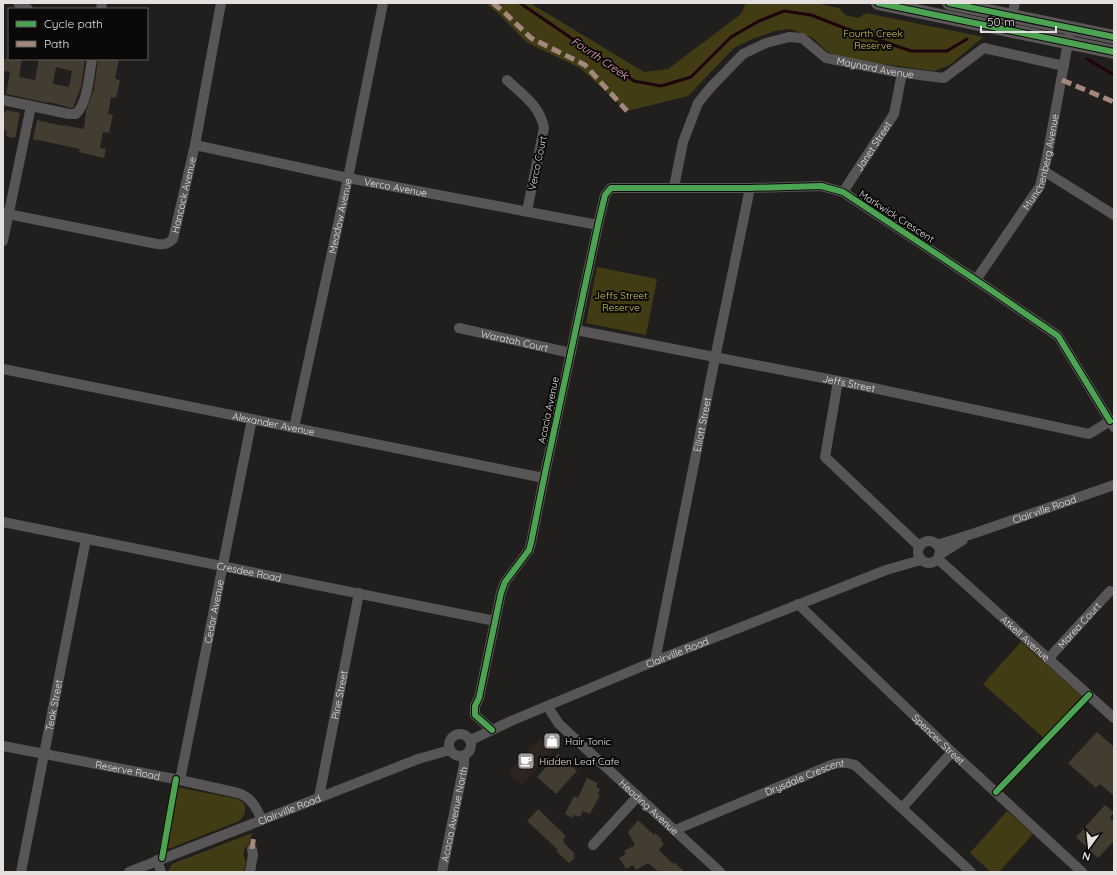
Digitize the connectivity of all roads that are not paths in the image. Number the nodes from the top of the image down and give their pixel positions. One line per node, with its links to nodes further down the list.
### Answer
1 (221, 3): 16 (street, Hancock Avenue)
2 (383, 3): 18 (street, Meadow Avenue)
3 (878, 3): 5 (main road)
4 (949, 3): 5 (main road)
5 (1012, 16): 6 (main road); 8 (main road)
6 (1071, 29): 7 (main road); 8 (street, Munchenberg Avenue)
7 (1114, 37)
8 (1068, 43): 9 (main road); 11 (street, Munchenberg Avenue)
9 (1114, 52)
10 (92, 60): 15 (street)
11 (1064, 66): 12 (street, Maynard Avenue); 17 (street, Munchenberg Avenue)
12 (902, 73): 19 (street, Maynard Avenue); 21 (street, Janet Street)
13 (507, 80): 23 (street, Verco Court)
14 (3, 100): 15 (street)
15 (31, 106): 24 (street)
16 (195, 145): 18 (street, Verco Avenue); 24 (street, Hancock Avenue)
17 (1044, 171): 25 (street); 28 (street, Munchenberg Avenue)
18 (348, 178): 23 (street, Verco Avenue); 37 (street, Meadow Avenue)
19 (674, 187): 20 (street, Markwick Crescent); 22 (street, Markwick Crescent)
20 (750, 188): 21 (street, Markwick Crescent); 32 (street, Elliott Street)
21 (843, 192): 28 (street, Markwick Crescent)
22 (605, 195): 26 (street, Acacia Avenue)
23 (527, 211): 26 (street, Verco Avenue)
24 (6, 214): 27 (street)
25 (1114, 215)
26 (598, 225): 30 (street, Acacia Avenue)
27 (3, 241)
28 (976, 280): 36 (street, Markwick Crescent)
29 (459, 328): 31 (street, Waratah Court)
30 (576, 330): 31 (street, Acacia Avenue); 32 (street, Jeffs Street)
31 (571, 353): 38 (street, Acacia Avenue)
32 (715, 357): 34 (street, Jeffs Street); 54 (street, Elliott Street)
33 (3, 368): 35 (street, Alexander Avenue)
34 (838, 381): 36 (street, Jeffs Street); 44 (street)
35 (252, 419): 37 (street, Alexander Avenue); 47 (street, Cedar Avenue)
36 (1112, 424)
37 (294, 428): 38 (street, Alexander Avenue)
38 (544, 478): 52 (street, Acacia Avenue)
39 (1114, 485): 41 (street, Clairville Road)
40 (3, 522): 42 (street, Cresdee Road)
41 (975, 533): 43 (street, Clairville Road); 45 (street, Clairville Road)
42 (86, 539): 47 (street, Cresdee Road); 62 (street, Teak Street)
43 (937, 545): 44 (street); 45 (street)
44 (919, 548): 46 (street); 48 (street, Clairville Road)
45 (938, 557): 46 (street); 53 (street, Atkell Avenue)
46 (921, 560): 48 (street, Clairville Road)
47 (223, 566): 50 (street, Cresdee Road); 64 (street, Cedar Avenue)
48 (886, 570): 51 (street, Clairville Road)
49 (1110, 591): 53 (street, Marea Court)
50 (359, 593): 52 (street, Cresdee Road); 66 (street, Pine Street)
51 (798, 604): 54 (street, Clairville Road); 61 (street, Spencer Street)
52 (495, 621): 57 (street)
53 (1048, 659): 56 (street, Atkell Avenue)
54 (655, 661): 55 (street, Clairville Road)
55 (547, 706): 57 (street, Clairville Road); 65 (street, Heading Avenue)
56 (1114, 718)
57 (492, 730): 58 (street, Clairville Road)
58 (471, 740): 60 (street); 63 (street)
59 (3, 746): 62 (street, Reserve Road)
60 (450, 750): 63 (street); 66 (street, Clairville Road)
61 (952, 752): 67 (street); 80 (street, Spencer Street)
62 (44, 754): 64 (street, Reserve Road); 73 (street, Teak Street)
63 (464, 756): 77 (street, Acacia Avenue North)
64 (180, 780): 68 (street, Reserve Road)
65 (638, 796): 69 (street, Heading Avenue); 70 (street)
66 (319, 797): 68 (street, Clairville Road)
67 (902, 807): 69 (street, Drysdale Crescent); 79 (street, Drysdale Crescent)
68 (262, 820): 72 (street, Clairville Road)
69 (676, 830): 78 (street, Heading Avenue)
70 (593, 845)
71 (252, 849): 76 (street)
72 (157, 860): 74 (street, Clairville Road); 75 (street)
73 (21, 872)
74 (129, 872)
75 (161, 872)
76 (250, 872)
77 (442, 872)
78 (720, 872)
79 (971, 872)
80 (1082, 872)

